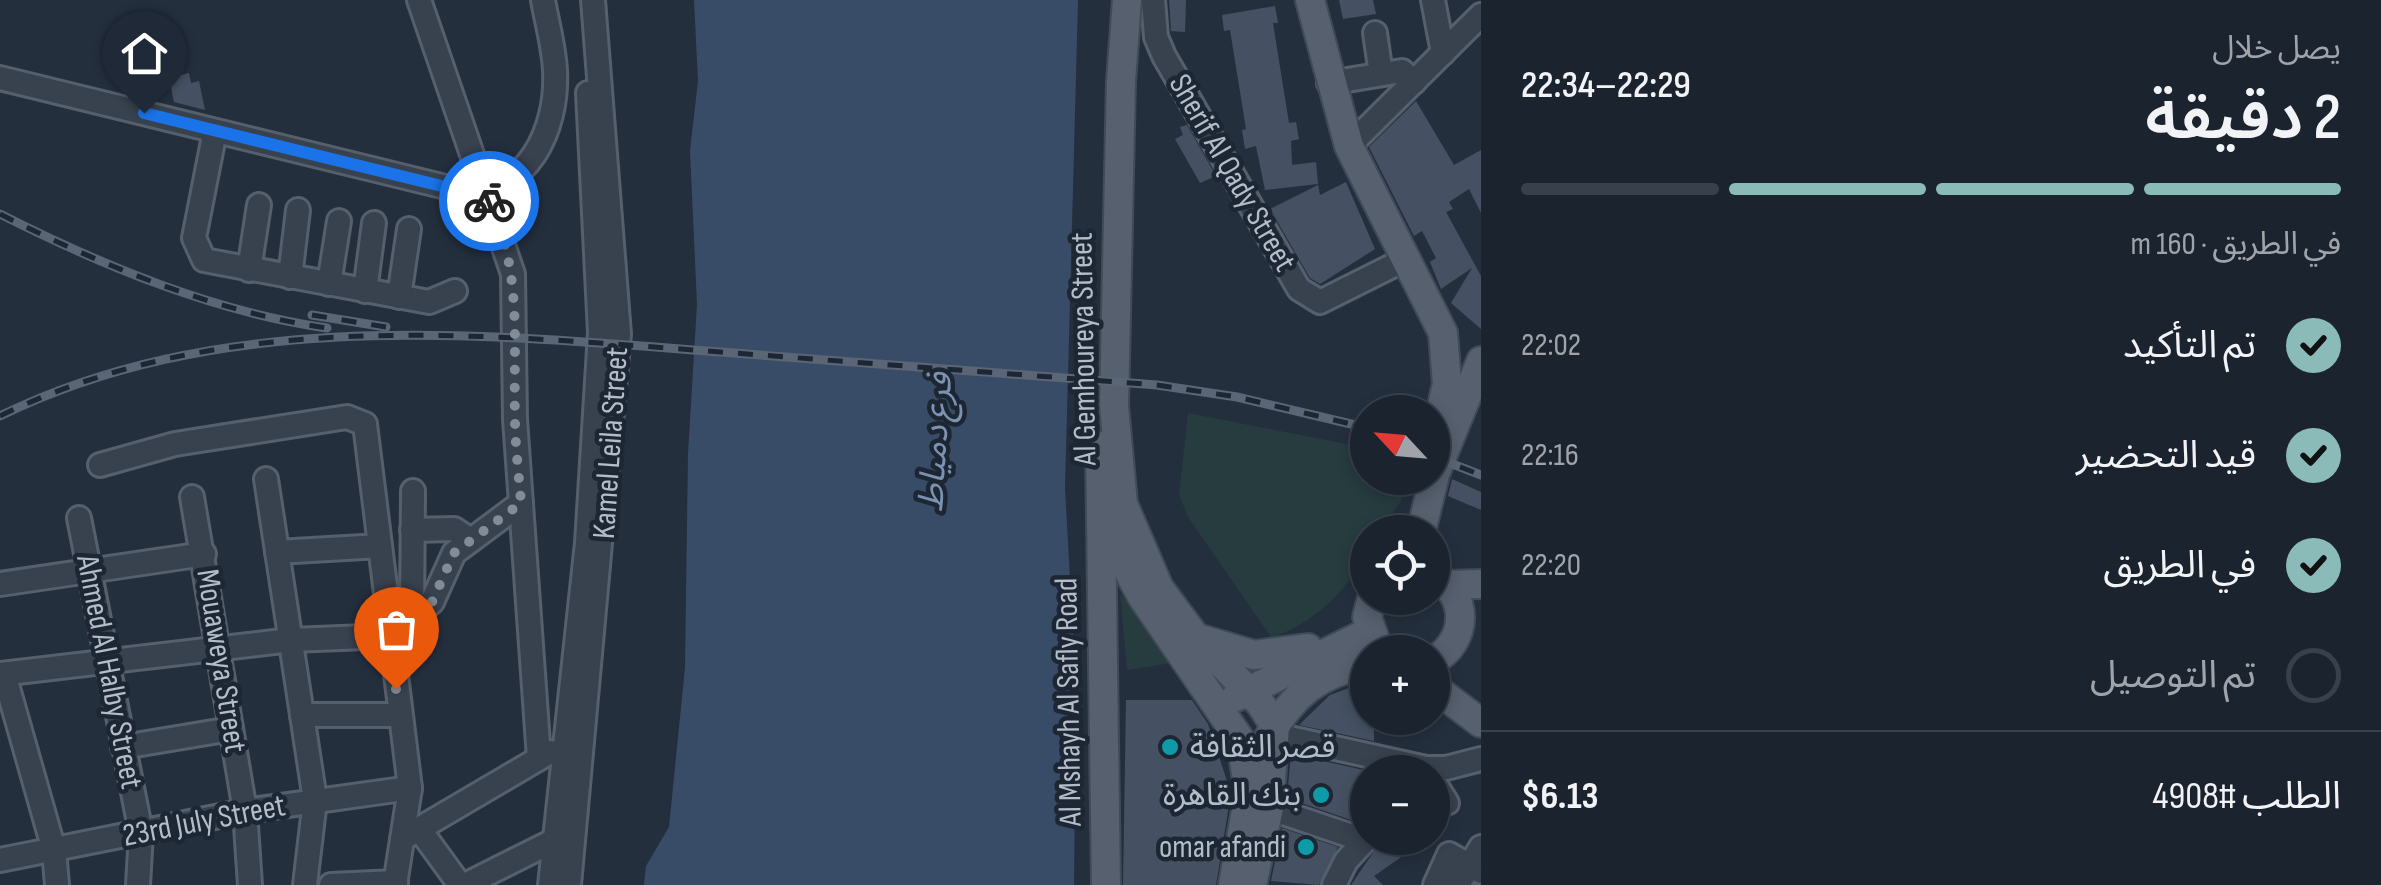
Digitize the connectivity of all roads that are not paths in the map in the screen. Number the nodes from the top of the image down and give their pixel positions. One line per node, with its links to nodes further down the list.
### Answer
1 (420, 0): 19 (street)
2 (543, 0): 19 (street)
3 (577, 0): 72 (street, Kamel Leila Street)
4 (593, 0): 86 (street, Kamel Leila Street)
5 (1113, 0): 42 (main road, Al Gemhoureya Street)
6 (1127, 0): 54 (main road, Al Gemhoureya Street)
7 (1154, 0): 25 (street, Sherif Al Qady Street)
8 (1310, 0): 16 (main road)
9 (1432, 0): 12 (street)
10 (1476, 30): 12 (street)
11 (1376, 34): 13 (street)
12 (1443, 53): 15 (street)
13 (1381, 74): 15 (street); 16 (street)
14 (0, 78): 17 (street)
15 (1414, 82): 18 (street)
16 (1329, 83): 18 (main road)
17 (215, 131): 19 (street); 26 (street)
18 (1349, 146): 25 (main road)
19 (484, 192): 39 (street)
20 (259, 205): 26 (street)
21 (298, 210): 27 (street)
22 (339, 221): 28 (street)
23 (374, 223): 29 (street)
24 (409, 229): 31 (street)
25 (1404, 260): 32 (main road)
26 (249, 270): 27 (street)
27 (290, 277): 28 (street)
28 (330, 284): 29 (street)
29 (365, 291): 31 (street)
30 (456, 291): 31 (street)
31 (399, 296)
32 (1442, 332): 33 (main road); 34 (main road)
33 (1479, 371): 40 (main road)
34 (1444, 395)
35 (100, 464): 45 (street)
36 (266, 479): 46 (street)
37 (412, 490): 43 (street)
38 (192, 496): 47 (street, Mouaweya Street)
39 (521, 503): 44 (street); 76 (street)
40 (1424, 515)
41 (78, 518): 48 (street, Ahmed Al Halby Street)
42 (1102, 518): 66 (main road, Al Gemhoureya Street); 102 (main road, Al Mshayh Al Safly Road)
43 (412, 530): 44 (street); 53 (street)
44 (468, 540): 53 (street)
45 (380, 546): 46 (street); 55 (street)
46 (277, 552): 56 (street)
47 (204, 554): 48 (street); 59 (street, Mouaweya Street)
48 (90, 572): 50 (street); 61 (street, Ahmed Al Halby Street)
49 (1450, 581): 51 (main road)
50 (0, 584)
51 (1481, 584)
52 (1450, 590): 58 (main road)
53 (412, 618): 55 (street)
54 (1194, 635): 57 (main road); 64 (main road, Al Gemhoureya Street)
55 (390, 636): 56 (street); 68 (street)
56 (291, 640): 59 (street); 67 (street)
57 (1350, 644)
58 (1450, 648)
59 (218, 649): 61 (street); 70 (street, Mouaweya Street)
60 (1350, 649): 64 (main road)
61 (106, 665): 63 (street); 73 (street, Ahmed Al Halby Street)
62 (1350, 668): 71 (main road)
63 (2, 674): 87 (street)
64 (1248, 690): 66 (main road); 71 (main road, Al Gemhoureya Street)
65 (1450, 700): 69 (main road)
66 (1224, 713): 75 (main road, Al Gemhoureya Street)
67 (302, 714): 68 (street); 80 (street)
68 (400, 715): 79 (street)
69 (1481, 723)
70 (232, 729): 73 (street); 82 (street, Mouaweya Street)
71 (1276, 730): 74 (street); 75 (main road); 81 (main road, Al Gemhoureya Street)
72 (566, 744): 76 (street); 86 (street, Kamel Leila Street)
73 (124, 747): 83 (street, Ahmed Al Halby Street)
74 (1364, 755)
75 (1246, 757): 93 (main road, Al Gemhoureya Street)
76 (539, 758): 85 (street)
77 (1476, 769): 78 (street)
78 (1450, 771)
79 (410, 788): 80 (street, 23rd July Street); 85 (street)
80 (315, 800): 82 (street, 23rd July Street); 97 (street)
81 (1269, 808): 84 (street); 93 (main road, Al Gemhoureya Street)
82 (245, 811): 83 (street, 23rd July Street); 96 (street, Mouaweya Street)
83 (141, 833): 87 (street, 23rd July Street); 95 (street, Ahmed Al Halby Street)
84 (1350, 833)
85 (411, 834): 91 (street); 99 (street)
86 (563, 836): 99 (street); 100 (street, Kamel Leila Street); 101 (street, Kamel Leila Street)
87 (54, 850): 89 (street, 23rd July Street); 94 (street)
88 (1355, 855): 92 (street)
89 (0, 860)
90 (1468, 865): 103 (street)
91 (396, 883): 98 (street)
92 (1336, 883)
93 (1252, 884)
94 (56, 885)
95 (138, 885)
96 (250, 885)
97 (305, 885)
98 (332, 885)
99 (463, 885)
100 (550, 885)
101 (569, 885)
102 (1106, 885)
103 (1434, 885)

